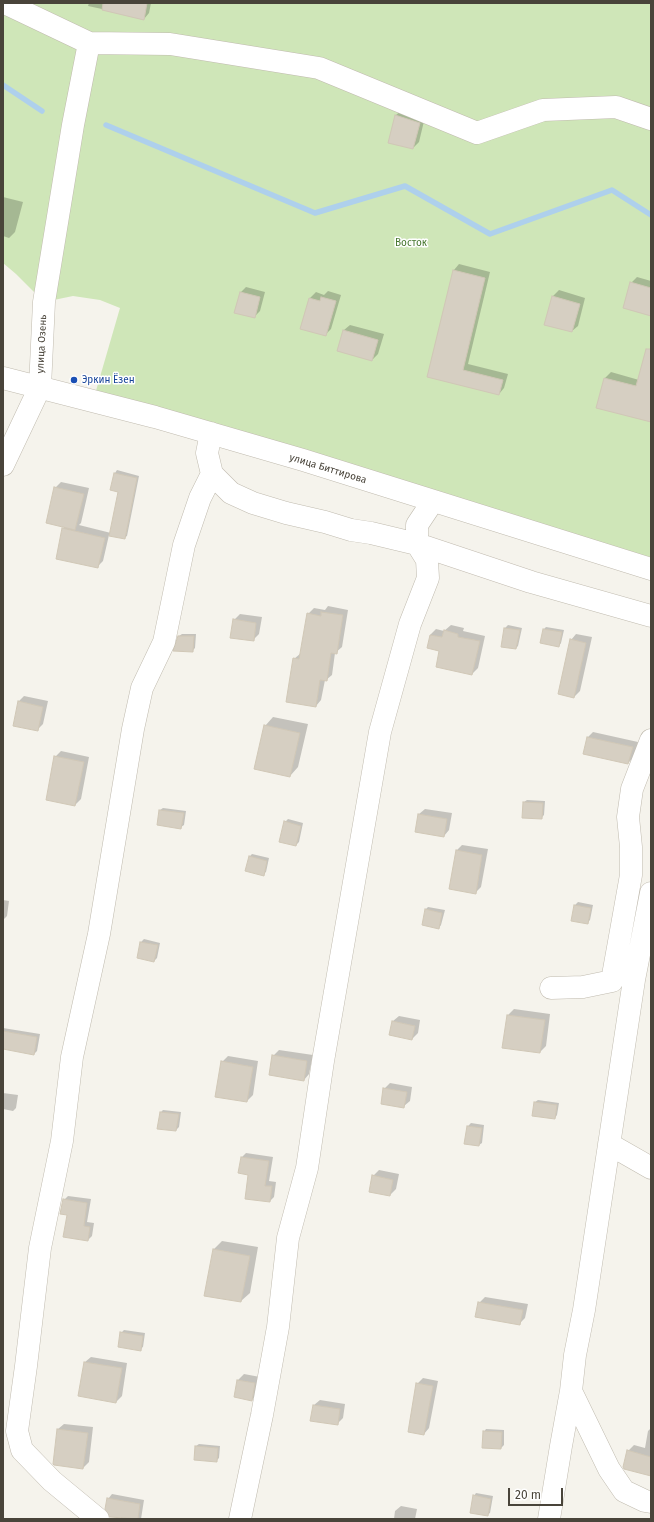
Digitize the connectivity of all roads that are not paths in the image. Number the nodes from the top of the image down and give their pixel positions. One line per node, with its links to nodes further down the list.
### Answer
1 (5, 3): 2 (street)
2 (89, 43): 3 (street); 5 (street, улица Озень)
3 (651, 119)
4 (3, 378): 5 (street, улица Биттирова)
5 (40, 387): 6 (street, улица Биттирова); 7 (street)
6 (211, 433): 9 (street); 10 (street, улица Биттирова)
7 (9, 435): 8 (street)
8 (3, 465)
9 (212, 474): 11 (street); 21 (street)
10 (433, 501): 11 (street); 12 (street, улица Биттирова)
11 (417, 544): 13 (street); 22 (street)
12 (651, 569)
13 (651, 616)
14 (651, 740): 16 (street)
15 (651, 893): 17 (street)
16 (551, 988)
17 (609, 1144): 18 (street); 19 (street)
18 (651, 1168)
19 (571, 1391): 20 (street); 23 (street)
20 (651, 1502)
21 (98, 1519)
22 (240, 1519)
23 (549, 1519)

